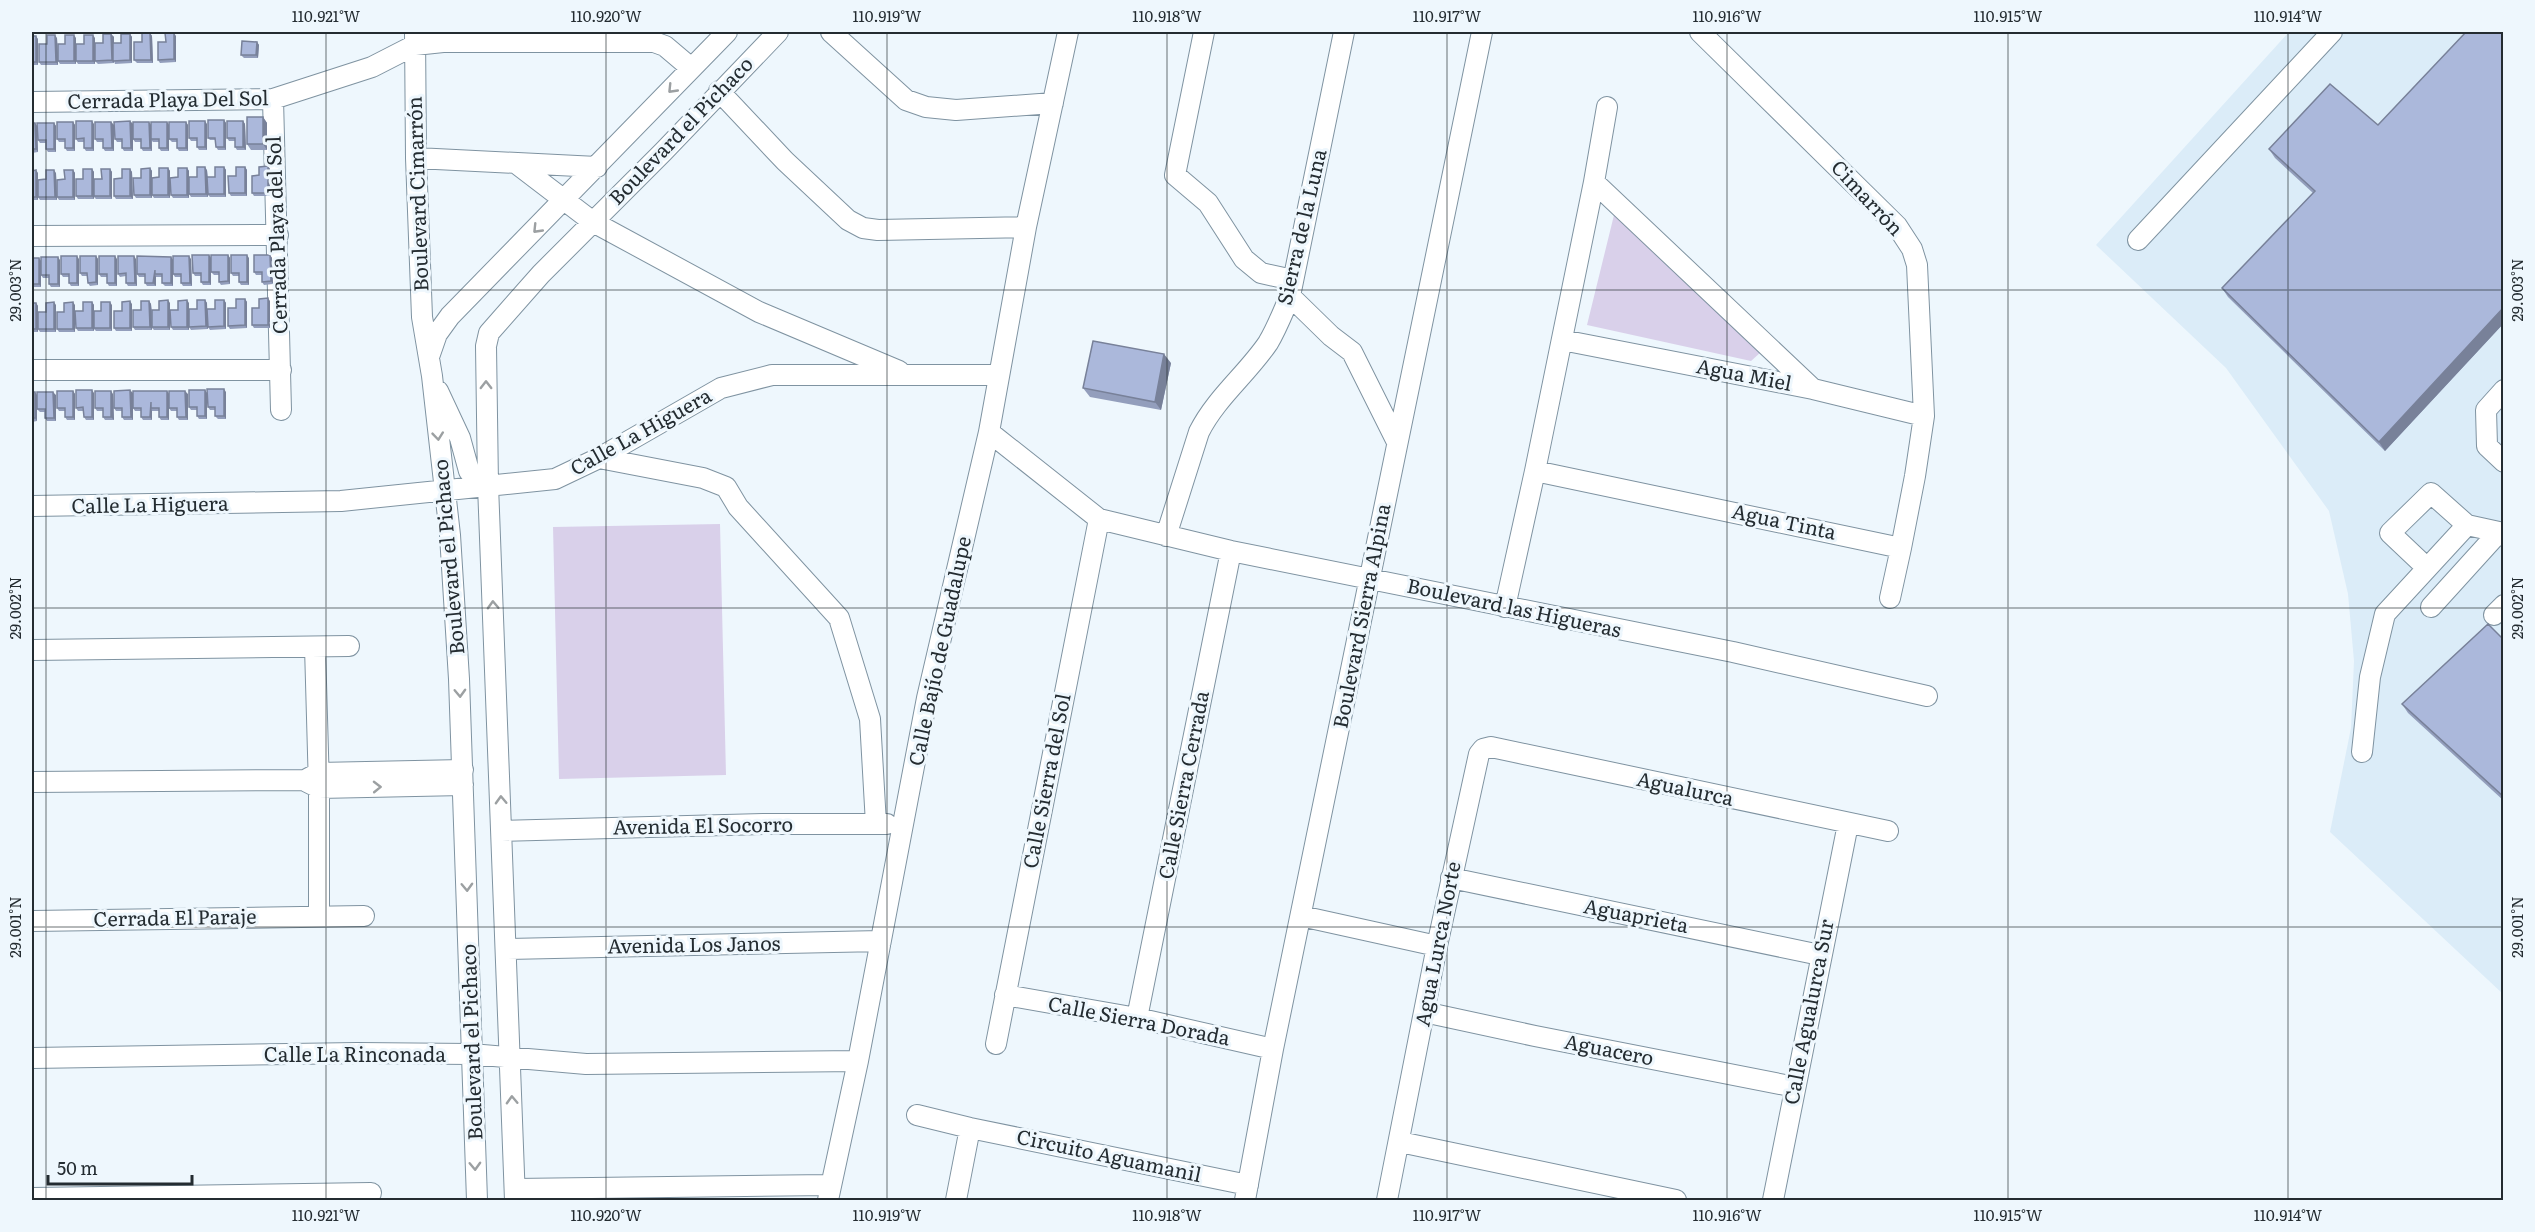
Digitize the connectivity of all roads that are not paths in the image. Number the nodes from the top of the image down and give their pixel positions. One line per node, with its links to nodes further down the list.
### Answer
1 (727, 32): 11 (street, Boulevard el Pichaco)
2 (778, 32): 12 (street, Boulevard el Pichaco)
3 (831, 32): 15 (street)
4 (1068, 32): 15 (street, Calle Bajío de Guadalupe)
5 (1204, 32): 27 (street)
6 (1344, 32): 27 (street, Sierra de la Luna)
7 (1482, 32): 40 (street, Boulevard Sierra Alpina)
8 (1700, 32): 38 (street, Cimarrón)
9 (2332, 32): 26 (street)
10 (415, 38): 11 (street); 13 (street, Cerrada Playa Del Sol); 17 (street, Boulevard Cimarrón)
11 (691, 68): 19 (street, Boulevard el Pichaco, one-way to 19)
12 (719, 91): 22 (street, Boulevard el Pichaco); 23 (street)
13 (273, 99): 14 (street, Cerrada Playa Del Sol); 24 (street, Cerrada Playa del Sol)
14 (32, 102)
15 (1053, 103): 23 (street, Calle Bajío de Guadalupe)
16 (1607, 107): 20 (street)
17 (416, 158): 18 (street); 29 (street, Boulevard Cimarrón)
18 (517, 164): 19 (street); 21 (street)
19 (597, 167): 21 (street, Boulevard el Pichaco)
20 (1594, 182): 28 (street); 35 (street)
21 (564, 200): 22 (street); 29 (street, Boulevard el Pichaco, one-way to 29)
22 (593, 222): 34 (street); 44 (street, Boulevard el Pichaco, one-way to 22)
23 (1026, 227): 32 (street, Calle Bajío de Guadalupe)
24 (278, 235): 25 (street, Cerrada Playa Del Sol); 31 (street, Cerrada Playa del Sol)
25 (32, 236)
26 (2139, 240)
27 (1291, 288): 40 (street); 50 (street, Sierra de la Luna)
28 (1562, 340): 35 (street, Agua Miel); 43 (street)
29 (429, 357): 33 (street, Boulevard el Pichaco)
30 (32, 370): 31 (street)
31 (280, 370): 37 (street)
32 (999, 375): 34 (street, Calle La Higuera); 39 (street, Calle Bajío de Guadalupe)
33 (432, 376): 44 (street); 45 (street, Boulevard el Pichaco, one-way to 45)
34 (910, 376): 41 (street, Calle La Higuera)
35 (1813, 389): 38 (street, Agua Miel)
36 (2504, 390): 42 (street)
37 (281, 410)
38 (1924, 416): 51 (street)
39 (989, 432): 47 (street, Boulevard las Higueras); 68 (street, Calle Bajío de Guadalupe)
40 (1397, 442): 54 (street, Boulevard Sierra Alpina)
41 (599, 458): 44 (street, Calle La Higuera); 67 (street)
42 (2504, 462)
43 (1535, 471): 51 (street, Agua Tinta); 57 (street)
44 (488, 485): 45 (street, Calle La Higuera); 70 (street, Boulevard el Pichaco, one-way to 44)
45 (444, 489): 46 (street, Calle La Higuera); 64 (street, Boulevard el Pichaco, one-way to 64)
46 (32, 506)
47 (1099, 519): 50 (street, Boulevard las Higueras); 81 (street, Calle Sierra del Sol)
48 (2467, 525): 49 (street); 53 (street); 53 (street)
49 (2501, 534): 56 (street)
50 (1166, 536): 52 (street, Boulevard las Higueras)
51 (1901, 548): 55 (street)
52 (1231, 551): 54 (street, Boulevard las Higueras); 83 (street, Calle Sierra Cerrada)
53 (2427, 568): 63 (street)
54 (1370, 579): 57 (street, Boulevard las Higueras); 75 (street, Boulevard Sierra Alpina)
55 (1890, 598)
56 (2431, 607)
57 (1505, 608): 61 (street, Boulevard las Higueras)
58 (349, 646): 59 (street)
59 (315, 647): 60 (street); 65 (street)
60 (32, 650)
61 (1927, 696)
62 (1483, 749): 69 (street, Agualurca); 72 (street, Agua Lurca Norte)
63 (2362, 752)
64 (463, 777): 65 (street); 86 (street, Boulevard el Pichaco, one-way to 86)
65 (314, 780): 66 (street); 73 (street)
66 (32, 782)
67 (876, 824): 68 (street, Avenida El Socorro); 70 (street, Avenida El Socorro)
68 (904, 824): 77 (street, Calle Bajío de Guadalupe)
69 (1848, 824): 71 (street, Agualurca); 80 (street, Calle Agualurca Sur)
70 (502, 831): 79 (street, Boulevard el Pichaco)
71 (1888, 831)
72 (1451, 878): 78 (street, Agua Lurca Norte); 80 (street, Aguaprieta)
73 (319, 916): 74 (street, Cerrada El Paraje); 76 (street, Cerrada El Paraje)
74 (364, 916)
75 (1301, 916): 78 (street); 85 (street, Boulevard Sierra Alpina)
76 (32, 921)
77 (881, 941): 79 (street, Avenida Los Janos); 89 (street, Calle Bajío de Guadalupe)
78 (1437, 946): 82 (street, Agua Lurca Norte)
79 (507, 949): 88 (street, Boulevard el Pichaco)
80 (1820, 955): 90 (street, Calle Agualurca Sur)
81 (1005, 995): 83 (street, Calle Sierra Dorada); 84 (street, Calle Sierra del Sol)
82 (1424, 1012): 90 (street, Aguacero); 93 (street, Agua Lurca Norte)
83 (1137, 1018): 85 (street, Calle Sierra Dorada)
84 (996, 1044)
85 (1273, 1049): 96 (street, Boulevard Sierra Alpina)
86 (471, 1054): 87 (street, Calle La Rinconada); 88 (street, Calle La Rinconada); 100 (street, Boulevard el Pichaco, one-way to 100)
87 (32, 1058)
88 (511, 1058): 89 (street, Calle La Rinconada); 97 (street, Boulevard el Pichaco, one-way to 88)
89 (858, 1061): 95 (street, Calle Bajío de Guadalupe)
90 (1795, 1087): 104 (street, Calle Agualurca Sur)
91 (917, 1115): 92 (street, Circuito Aguamanil)
92 (970, 1128): 96 (street, Circuito Aguamanil); 101 (street)
93 (1400, 1142): 102 (street, Agua Lurca Norte); 103 (street)
94 (371, 1193): 98 (street)
95 (829, 1193): 97 (street)
96 (1247, 1193)
97 (515, 1195)
98 (334, 1197): 99 (street)
99 (32, 1198)
100 (477, 1200)
101 (956, 1200)
102 (1387, 1200)
103 (1676, 1200)
104 (1773, 1200)

